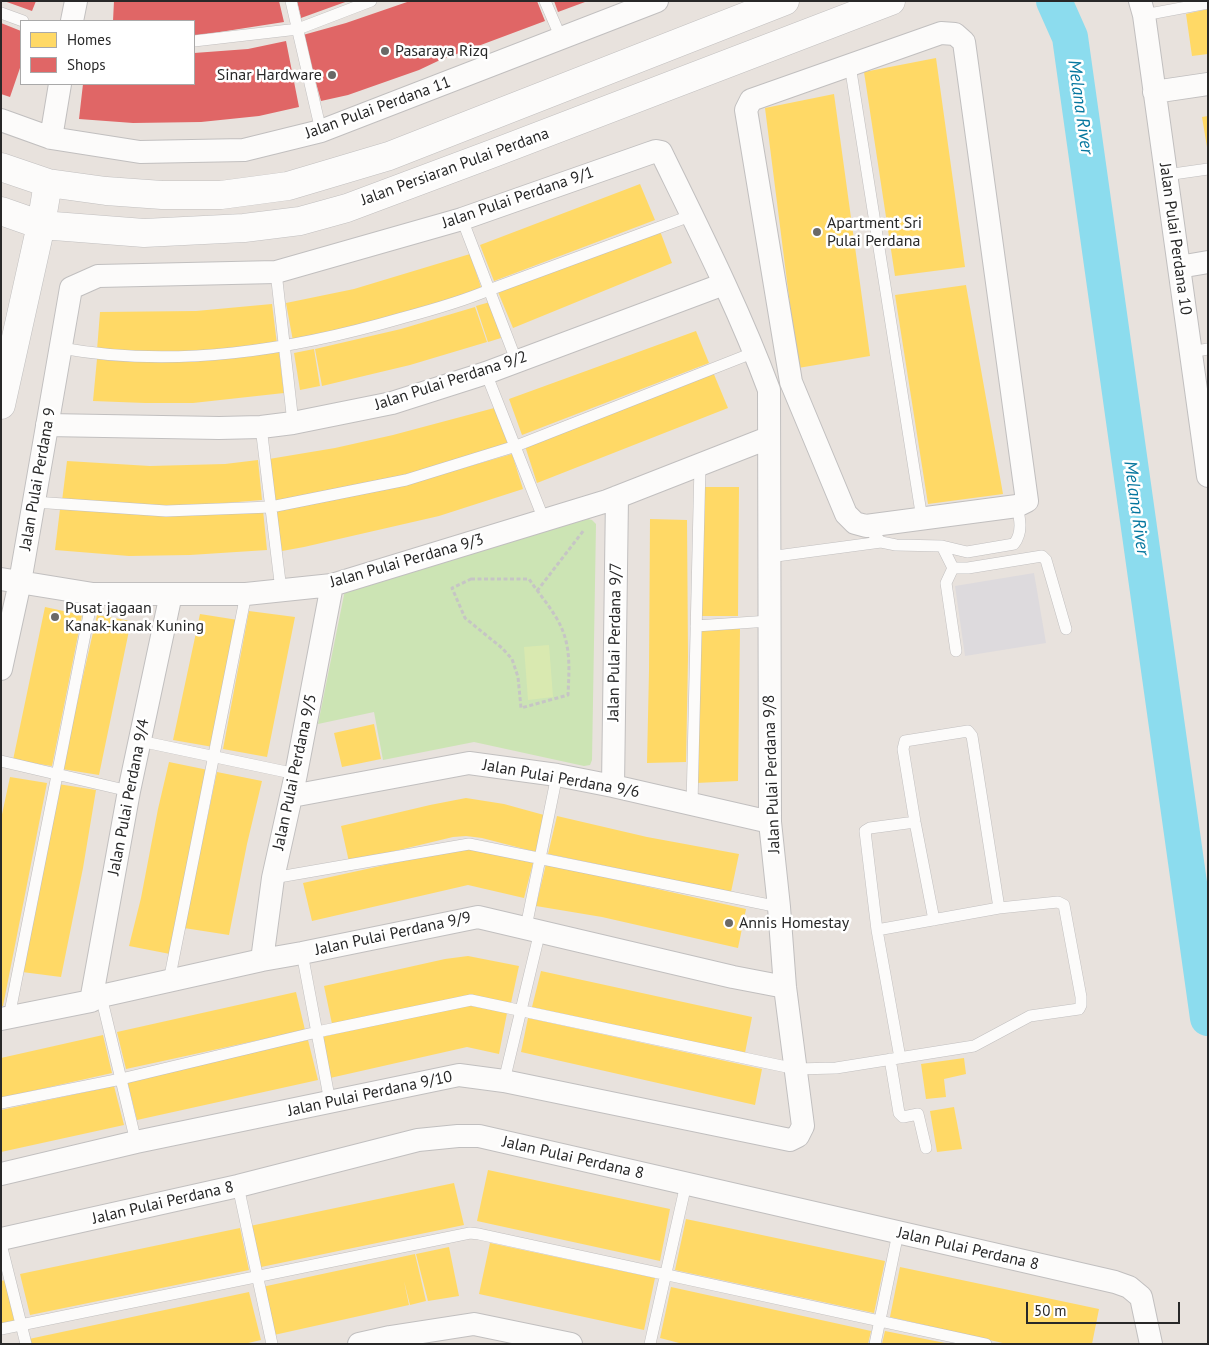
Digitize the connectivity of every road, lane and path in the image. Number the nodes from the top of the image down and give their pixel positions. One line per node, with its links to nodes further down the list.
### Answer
1 (76, 1): 12 (street)
2 (291, 1): 13 (lane)
3 (371, 1): 13 (lane)
4 (545, 1): 14 (lane)
5 (656, 1): 14 (street, Jalan Pulai Perdana 11)
6 (785, 1): 26 (main road, Jalan Persiaran Pulai Perdana)
7 (891, 1): 30 (main road, Jalan Persiaran Pulai Perdana)
8 (1208, 4): 9 (lane)
9 (1142, 8): 19 (street, Jalan Pulai Perdana 10)
10 (1, 13): 11 (lane)
11 (20, 20)
12 (72, 20)
13 (298, 29): 15 (lane); 21 (lane)
14 (561, 38): 21 (street, Jalan Pulai Perdana 11)
15 (195, 41)
16 (850, 65): 43 (street); 56 (street); 58 (lane)
17 (1208, 84): 19 (street)
18 (60, 85): 22 (street)
19 (1154, 92): 25 (street, Jalan Pulai Perdana 10)
20 (1, 120): 22 (street, Jalan Pulai Perdana 11)
21 (321, 131): 22 (street, Jalan Pulai Perdana 11)
22 (50, 138)
23 (1, 167): 26 (main road, Jalan Persiaran Pulai Perdana)
24 (1208, 169): 25 (lane)
25 (1166, 175): 32 (street, Jalan Pulai Perdana 10)
26 (48, 184): 30 (main road)
27 (1, 211): 30 (main road, Jalan Persiaran Pulai Perdana)
28 (690, 216): 29 (street, Jalan Pulai Perdana 9/1); 34 (street, Jalan Pulai Perdana 9/1); 36 (lane)
29 (462, 219): 33 (street, Jalan Pulai Perdana 9/1); 36 (lane)
30 (41, 225): 45 (main road)
31 (1208, 262): 32 (street)
32 (1179, 266): 39 (street, Jalan Pulai Perdana 10)
33 (276, 272): 35 (street, Jalan Pulai Perdana 9/1); 37 (lane)
34 (724, 284): 40 (street, Jalan Pulai Perdana 9/1); 41 (street, Jalan Pulai Perdana 9/2)
35 (71, 288): 38 (street, Jalan Pulai Perdana 9)
36 (489, 290): 37 (lane); 41 (lane)
37 (284, 346): 38 (lane); 46 (lane)
38 (61, 348): 47 (street, Jalan Pulai Perdana 9)
39 (1199, 350): 49 (street, Jalan Pulai Perdana 10)
40 (754, 352): 44 (street, Jalan Pulai Perdana 9/1); 51 (lane)
41 (516, 360): 42 (street, Jalan Pulai Perdana 9/2)
42 (486, 373): 46 (street, Jalan Pulai Perdana 9/2); 51 (lane)
43 (791, 382): 44 (street); 60 (street)
44 (769, 390): 50 (street, Jalan Pulai Perdana 9/1)
45 (1, 405)
46 (292, 423): 48 (street, Jalan Pulai Perdana 9/2)
47 (47, 425): 48 (street, Jalan Pulai Perdana 9/2); 55 (street, Jalan Pulai Perdana 9)
48 (261, 427): 57 (lane)
49 (1205, 437): 53 (street, Jalan Pulai Perdana 10)
50 (768, 438): 52 (street, Jalan Pulai Perdana 9/3); 62 (street, Jalan Pulai Perdana 9/8)
51 (516, 446): 57 (lane); 59 (lane)
52 (700, 465): 54 (street, Jalan Pulai Perdana 9/3); 72 (lane)
53 (1208, 476)
54 (612, 499): 59 (street, Jalan Pulai Perdana 9/3); 67 (path); 82 (street, Jalan Pulai Perdana 9/7)
55 (34, 502): 57 (lane); 64 (street, Jalan Pulai Perdana 9)
56 (1018, 506): 58 (street); 61 (lane)
57 (271, 507): 66 (lane)
58 (922, 519): 60 (street)
59 (544, 520): 65 (street, Jalan Pulai Perdana 9/3)
60 (874, 534): 61 (lane); 62 (lane)
61 (942, 546): 63 (lane)
62 (769, 557): 71 (street, Jalan Pulai Perdana 9/8)
63 (953, 568): 73 (lane); 74 (lane)
64 (10, 580): 68 (street, Jalan Pulai Perdana 9/3); 75 (street, Jalan Pulai Perdana 9)
65 (332, 585): 66 (street, Jalan Pulai Perdana 9/3); 81 (street, Jalan Pulai Perdana 9/5)
66 (281, 590): 70 (street, Jalan Pulai Perdana 9/3)
67 (537, 591): 67 (path)
68 (93, 594): 69 (street, Jalan Pulai Perdana 9/3); 79 (lane)
69 (171, 594): 70 (street, Jalan Pulai Perdana 9/3); 76 (street, Jalan Pulai Perdana 9/4)
70 (246, 594): 77 (lane)
71 (769, 621): 72 (lane); 85 (street, Jalan Pulai Perdana 9/8)
72 (696, 626): 84 (lane)
73 (1066, 629)
74 (956, 651)
75 (1, 669)
76 (140, 741): 77 (lane); 83 (street, Jalan Pulai Perdana 9/4)
77 (215, 757): 81 (lane); 96 (lane)
78 (1, 761): 79 (lane)
79 (58, 774): 83 (lane); 100 (lane)
80 (557, 775): 81 (street, Jalan Pulai Perdana 9/6); 82 (street, Jalan Pulai Perdana 9/6); 87 (lane)
81 (294, 785): 88 (street, Jalan Pulai Perdana 9/5)
82 (612, 786): 84 (street, Jalan Pulai Perdana 9/6)
83 (129, 791): 98 (street, Jalan Pulai Perdana 9/4)
84 (692, 805): 85 (street, Jalan Pulai Perdana 9/6)
85 (770, 822): 89 (street, Jalan Pulai Perdana 9/8)
86 (915, 822): 90 (lane); 91 (lane); 93 (lane)
87 (540, 859): 88 (lane); 89 (lane); 92 (lane)
88 (273, 878): 95 (street, Jalan Pulai Perdana 9/5)
89 (780, 907): 97 (street, Jalan Pulai Perdana 9/8)
90 (999, 908): 91 (lane); 102 (lane)
91 (934, 920): 93 (lane)
92 (533, 929): 94 (street, Jalan Pulai Perdana 9/9); 97 (street, Jalan Pulai Perdana 9/9); 99 (lane)
93 (877, 930): 102 (lane)
94 (302, 953): 95 (street, Jalan Pulai Perdana 9/9); 101 (lane)
95 (262, 960): 96 (street, Jalan Pulai Perdana 9/9)
96 (169, 981): 98 (street, Jalan Pulai Perdana 9/9)
97 (785, 987): 103 (street, Jalan Pulai Perdana 9/8)
98 (96, 998): 100 (street, Jalan Pulai Perdana 9/9); 104 (lane)
99 (521, 1010): 101 (lane); 103 (lane); 105 (lane)
100 (5, 1018)
101 (317, 1032): 104 (lane); 106 (lane)
102 (895, 1058): 103 (lane); 110 (lane)
103 (796, 1069): 108 (street, Jalan Pulai Perdana 9/8)
104 (121, 1079): 107 (lane); 109 (lane)
105 (504, 1081): 106 (street, Jalan Pulai Perdana 9/10); 108 (street, Jalan Pulai Perdana 9/10)
106 (330, 1102): 109 (street, Jalan Pulai Perdana 9/10)
107 (1, 1103)
108 (798, 1136)
109 (136, 1142): 111 (street, Jalan Pulai Perdana 9/10)
110 (926, 1148)
111 (1, 1174)
112 (686, 1184): 113 (street, Jalan Pulai Perdana 8); 114 (street, Jalan Pulai Perdana 8); 117 (lane)
113 (238, 1186): 115 (street, Jalan Pulai Perdana 8); 118 (lane)
114 (898, 1233): 119 (lane); 129 (street, Jalan Pulai Perdana 8)
115 (1, 1239)
116 (1, 1244): 120 (lane)
117 (667, 1273): 118 (lane); 119 (lane); 126 (lane)
118 (257, 1278): 120 (lane); 123 (lane)
119 (880, 1320): 127 (lane); 128 (lane)
120 (22, 1325): 121 (lane); 122 (lane)
121 (1, 1329)
122 (26, 1344)
123 (272, 1344)
124 (359, 1344): 125 (street)
125 (571, 1344)
126 (650, 1344)
127 (875, 1344)
128 (986, 1344)
129 (1151, 1344)

